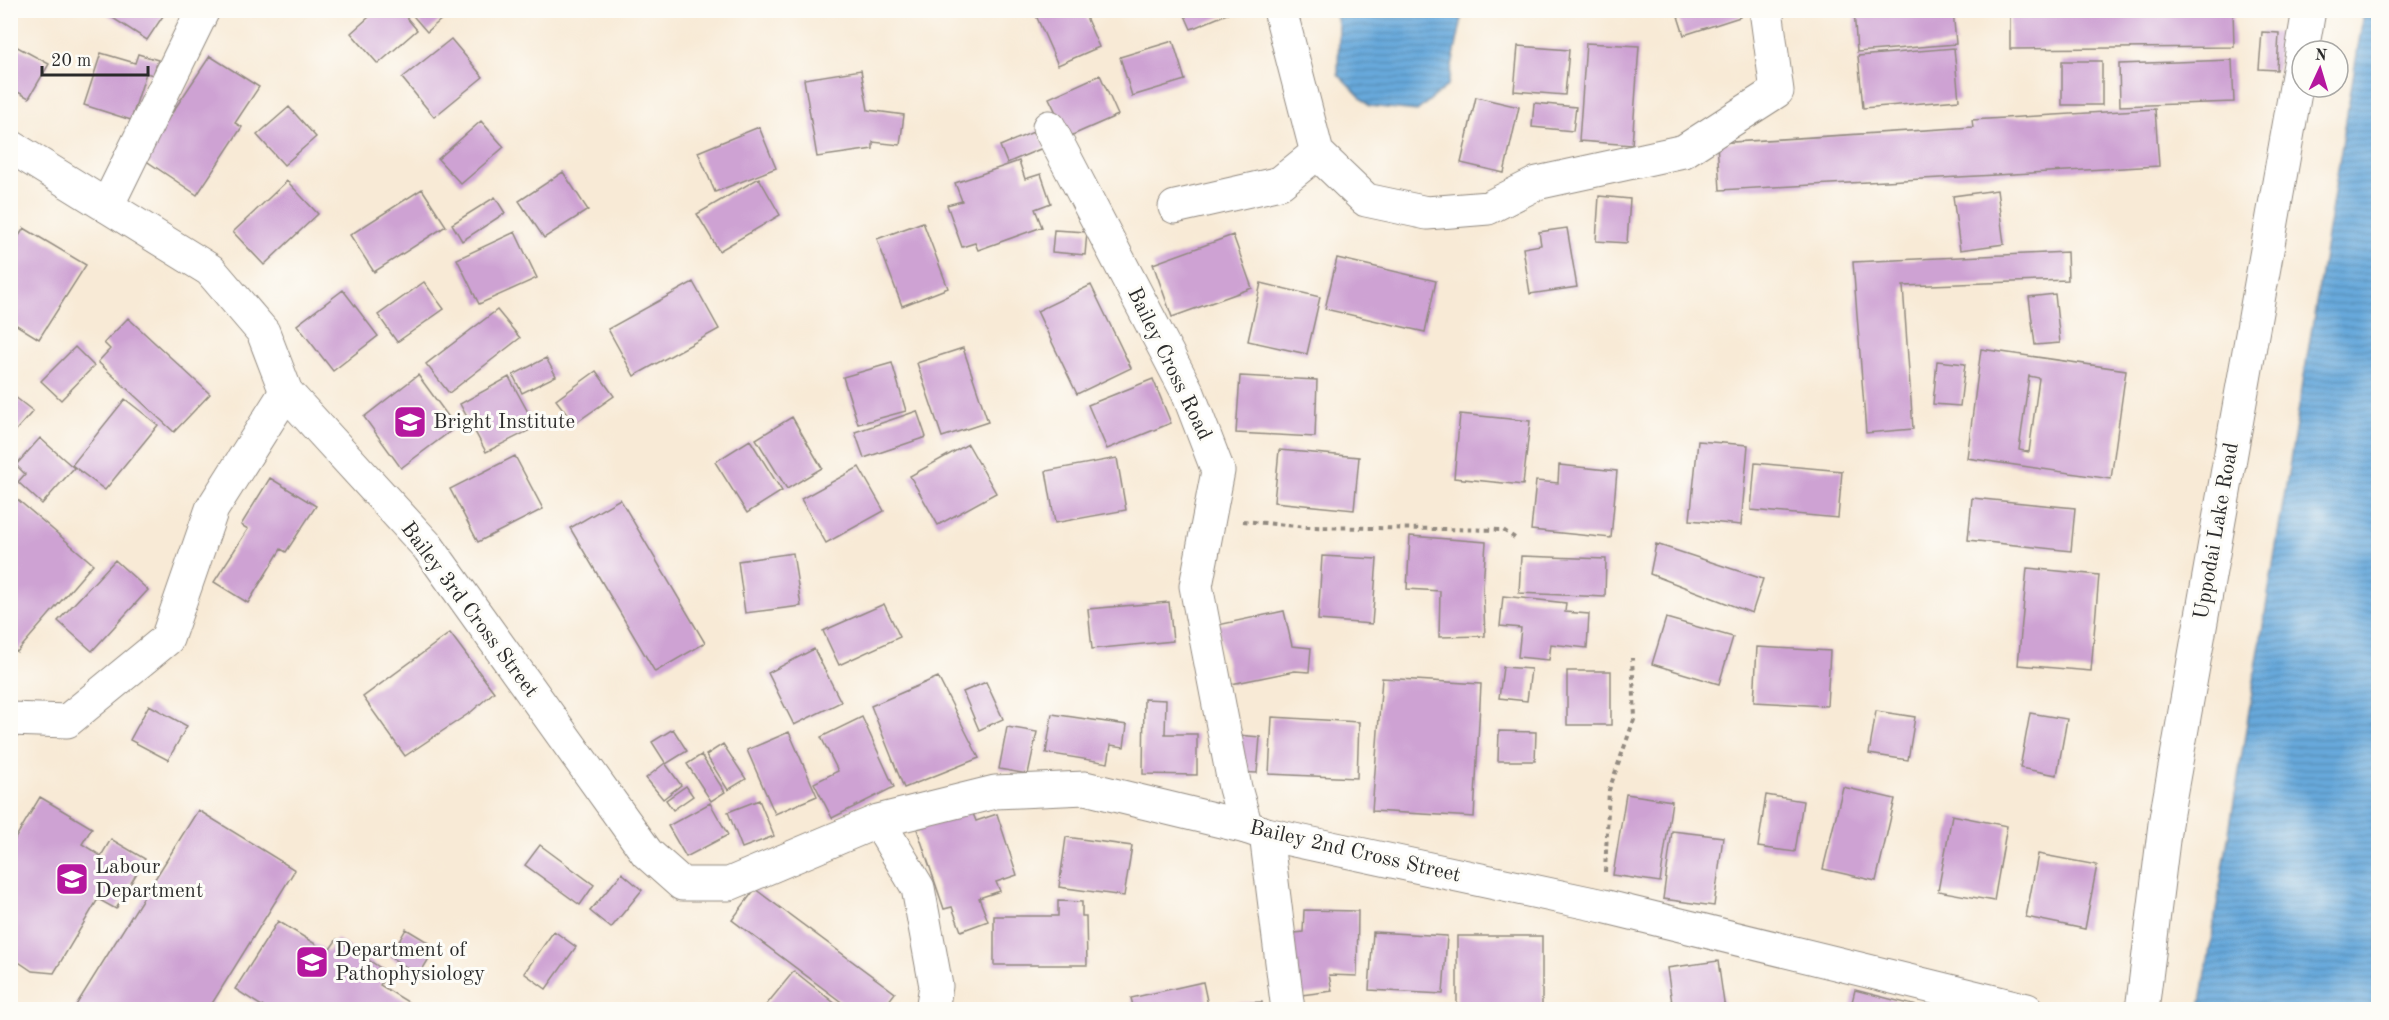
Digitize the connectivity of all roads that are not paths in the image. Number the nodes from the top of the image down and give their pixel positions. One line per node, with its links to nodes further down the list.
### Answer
1 (203, 10): 10 (street)
2 (1280, 10): 9 (street)
3 (1766, 10): 9 (street)
4 (2309, 10): 5 (street, Uppodai Lake Road)
5 (2304, 39)
6 (2294, 99): 19 (street, Uppodai Lake Road)
7 (1049, 127): 15 (street, Bailey Cross Road)
8 (10, 146): 10 (street, Bailey 3rd Cross Street)
9 (1317, 153): 11 (street)
10 (107, 206): 12 (street, Bailey 3rd Cross Street)
11 (1175, 207)
12 (286, 392): 13 (street); 14 (street, Bailey 3rd Cross Street)
13 (10, 719)
14 (878, 821): 15 (street, Bailey 2nd Cross Street); 16 (street)
15 (1256, 831): 17 (street, Bailey Cross Road); 18 (street, Bailey 2nd Cross Street)
16 (932, 1010)
17 (1288, 1010)
18 (2027, 1010)
19 (2142, 1010)

